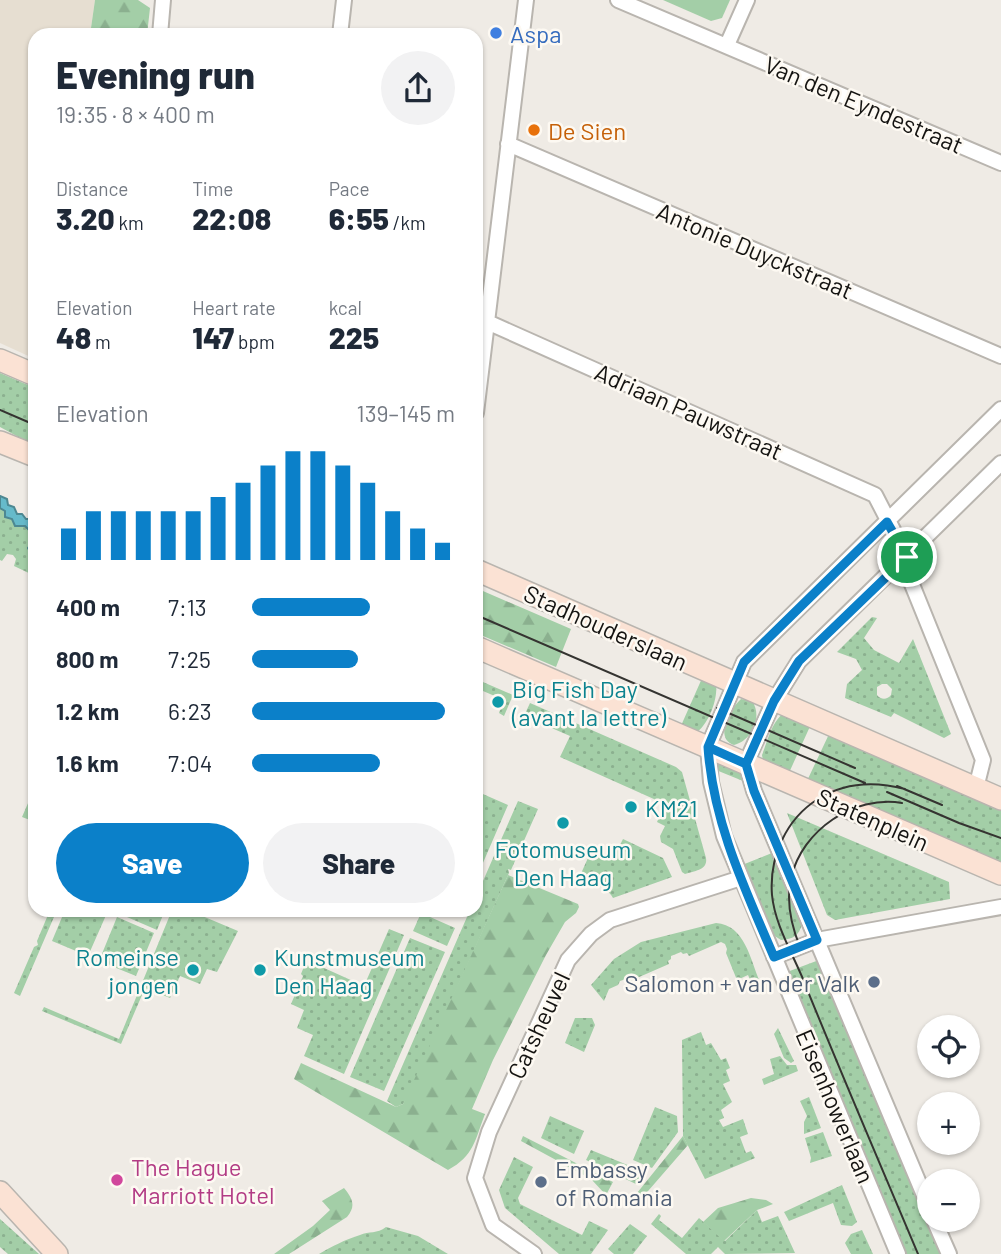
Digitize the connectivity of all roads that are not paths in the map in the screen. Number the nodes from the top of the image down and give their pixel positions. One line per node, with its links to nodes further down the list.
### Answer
1 (163, 0): 6 (street)
2 (344, 0): 7 (street)
3 (526, 0): 9 (street)
4 (618, 0): 8 (street, Van den Eyndestraat)
5 (747, 0): 8 (street)
6 (161, 28)
7 (341, 28)
8 (727, 45): 10 (street, Van den Eyndestraat)
9 (508, 144): 11 (street); 13 (street, Antonie Duyckstraat)
10 (1001, 163)
11 (483, 306)
12 (483, 320): 20 (street, Adriaan Pauwstraat)
13 (1001, 356)
14 (0, 360): 15 (street)
15 (28, 372)
16 (1001, 410): 20 (street)
17 (0, 442): 18 (street)
18 (28, 453)
19 (1001, 463): 21 (street)
20 (887, 522): 21 (street); 24 (street)
21 (907, 557): 25 (street); 28 (street)
22 (483, 573): 24 (street, Stadhouderslaan)
23 (483, 650): 26 (street)
24 (735, 684): 25 (street); 26 (street)
25 (774, 701): 27 (street); 28 (street)
26 (708, 747): 27 (street, Statenplein); 31 (street)
27 (746, 764): 30 (street, Statenplein); 33 (street)
28 (976, 788): 29 (street)
29 (1001, 799)
30 (1001, 874)
31 (741, 878): 34 (street); 39 (street, Catsheuvel)
32 (1001, 907): 33 (street)
33 (817, 940): 34 (street); 35 (street, Eisenhowerlaan)
34 (774, 957): 40 (street, Eisenhowerlaan)
35 (917, 1178)
36 (0, 1192): 38 (street)
37 (939, 1232): 41 (street)
38 (57, 1254)
39 (534, 1254)
40 (898, 1254)
41 (949, 1254)

